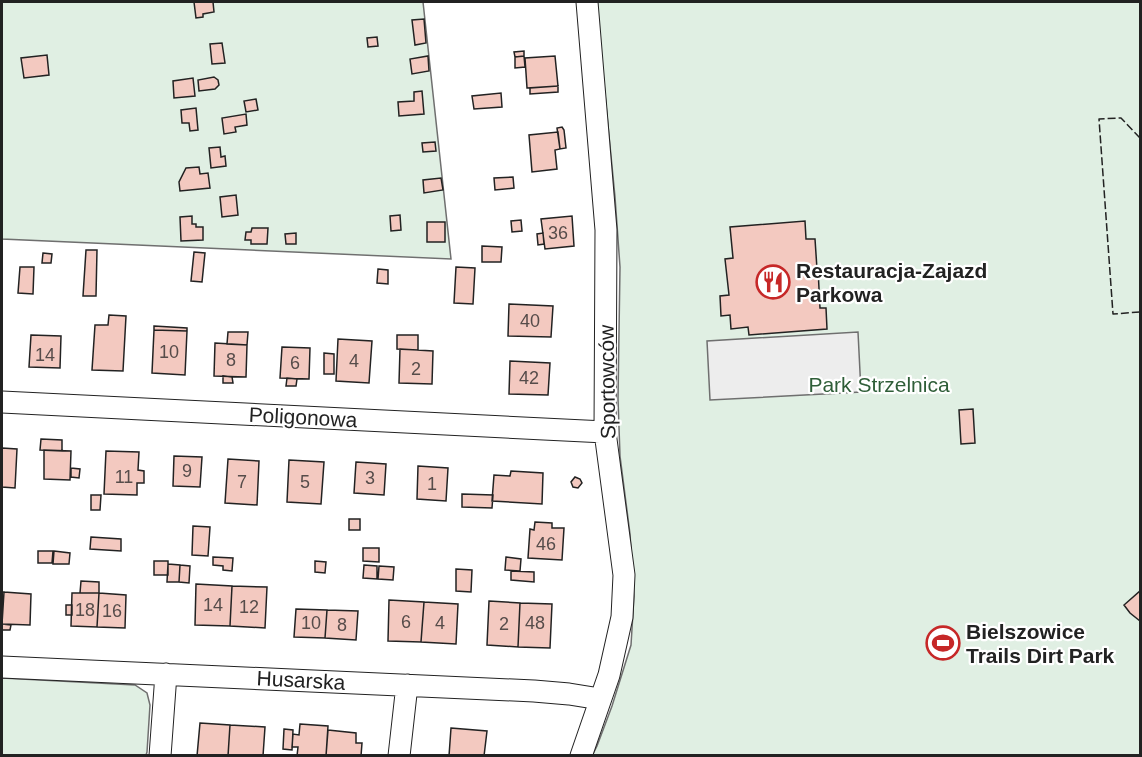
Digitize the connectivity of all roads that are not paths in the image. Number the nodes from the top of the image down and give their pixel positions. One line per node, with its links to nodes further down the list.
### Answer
1 (587, 2): 3 (street, Sportowców)
2 (2, 402): 3 (street, Poligonowa)
3 (605, 432): 7 (street, Sportowców)
4 (2, 667): 5 (street, Husarska)
5 (166, 674): 6 (street, Husarska); 8 (street)
6 (406, 685): 7 (street, Husarska); 9 (street)
7 (600, 699): 10 (street, Sportowców)
8 (160, 756)
9 (399, 756)
10 (581, 756)

